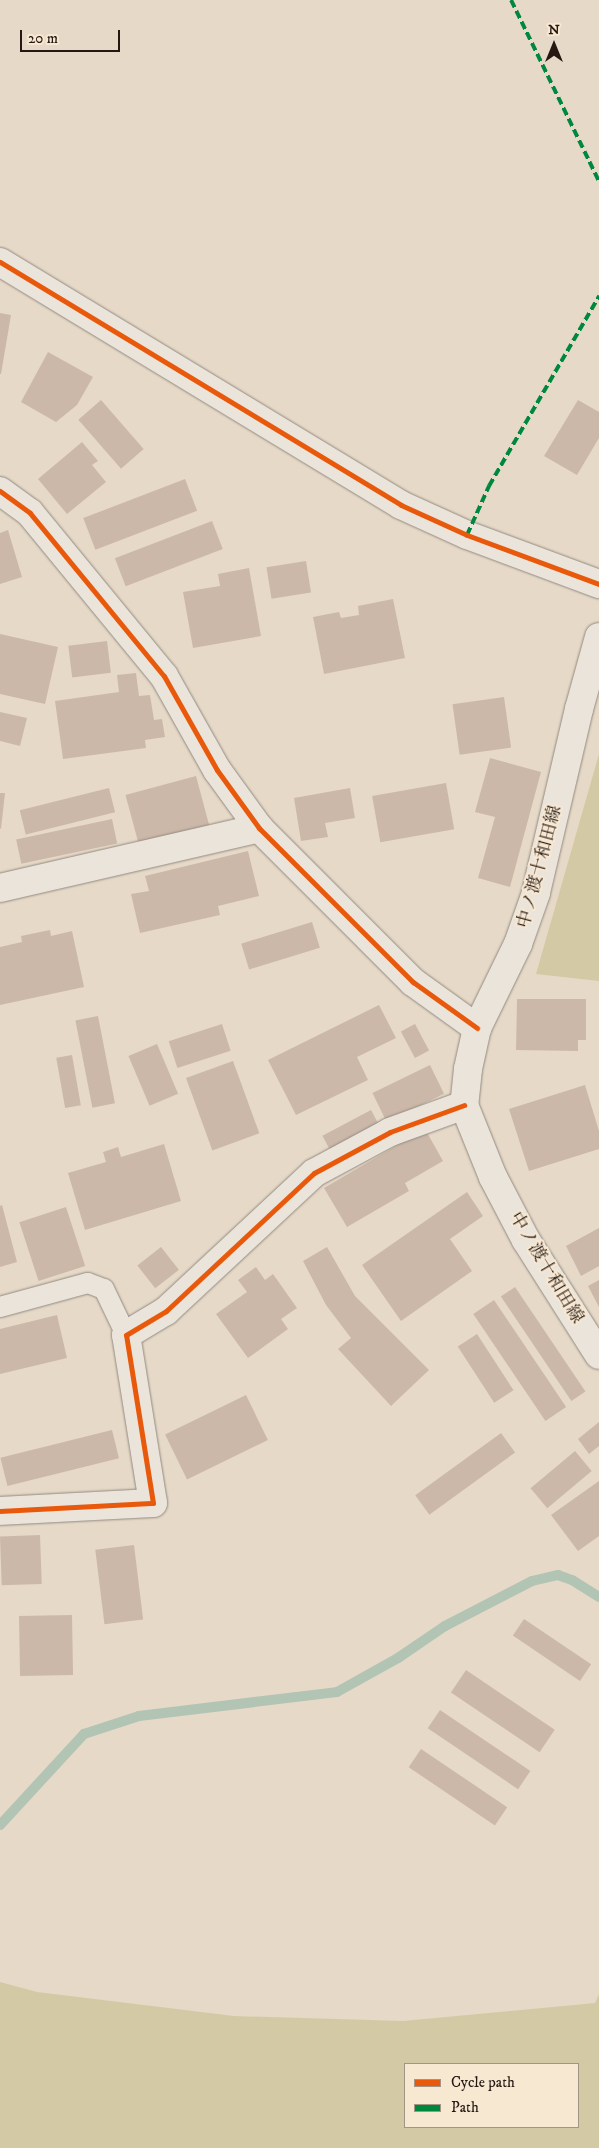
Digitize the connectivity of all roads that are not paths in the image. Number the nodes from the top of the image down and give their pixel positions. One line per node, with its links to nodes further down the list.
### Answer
1 (0, 262): 3 (street)
2 (0, 491): 5 (street)
3 (599, 584)
4 (599, 637): 7 (street, 中ノ渡十和田線)
5 (259, 828): 6 (street); 7 (street)
6 (0, 888)
7 (476, 1028): 8 (street, 中ノ渡十和田線)
8 (464, 1105): 10 (street); 11 (street, 中ノ渡十和田線)
9 (0, 1307): 10 (lane)
10 (126, 1335): 12 (street)
11 (599, 1355)
12 (0, 1511)

